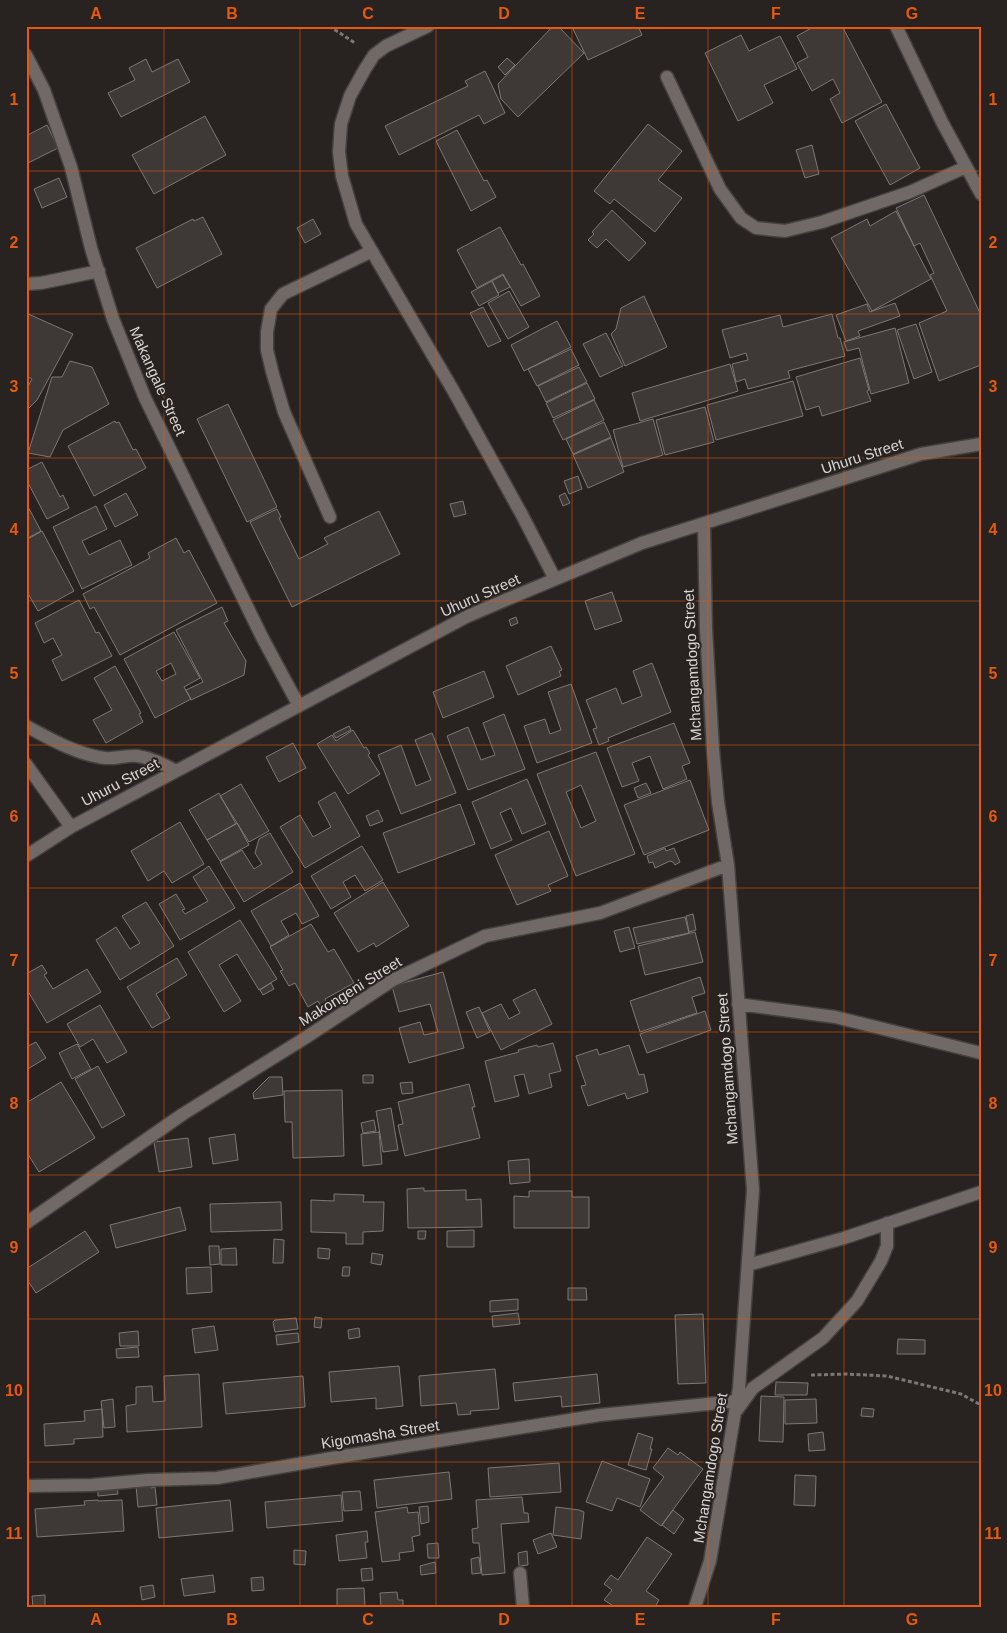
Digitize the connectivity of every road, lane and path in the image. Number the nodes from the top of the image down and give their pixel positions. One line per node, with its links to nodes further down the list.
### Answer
1 (329, 26): 5 (path)
2 (428, 26): 5 (street)
3 (896, 26): 7 (street)
4 (26, 54): 10 (street, Makangale Street)
5 (374, 55): 9 (street)
6 (667, 77): 7 (street)
7 (966, 167): 8 (street)
8 (981, 194)
9 (372, 251): 13 (street); 15 (street)
10 (99, 271): 11 (street); 16 (street, Makangale Street)
11 (26, 284)
12 (981, 444): 14 (street, Uhuru Street)
13 (330, 516)
14 (704, 524): 15 (street, Uhuru Street); 22 (street, Mchangamdogo Street)
15 (555, 580): 16 (street, Uhuru Street)
16 (299, 706): 19 (street, Uhuru Street)
17 (26, 726): 19 (street)
18 (26, 764): 20 (street)
19 (176, 771): 20 (street, Uhuru Street)
20 (71, 827): 21 (street, Uhuru Street)
21 (26, 856)
22 (728, 865): 23 (street, Mchangamdogo Street); 26 (street, Makongeni Street)
23 (738, 1004): 24 (street); 28 (street, Mchangamdogo Street)
24 (981, 1053)
25 (981, 1192): 27 (street)
26 (26, 1223)
27 (887, 1223): 28 (street); 31 (street)
28 (748, 1265): 31 (street, Mchangamdogo Street)
29 (808, 1375): 30 (path)
30 (981, 1405)
31 (736, 1407): 32 (street, Kigomasha Street); 35 (street, Mchangamdogo Street)
32 (26, 1486)
33 (520, 1573): 34 (street)
34 (523, 1607)
35 (695, 1607)

